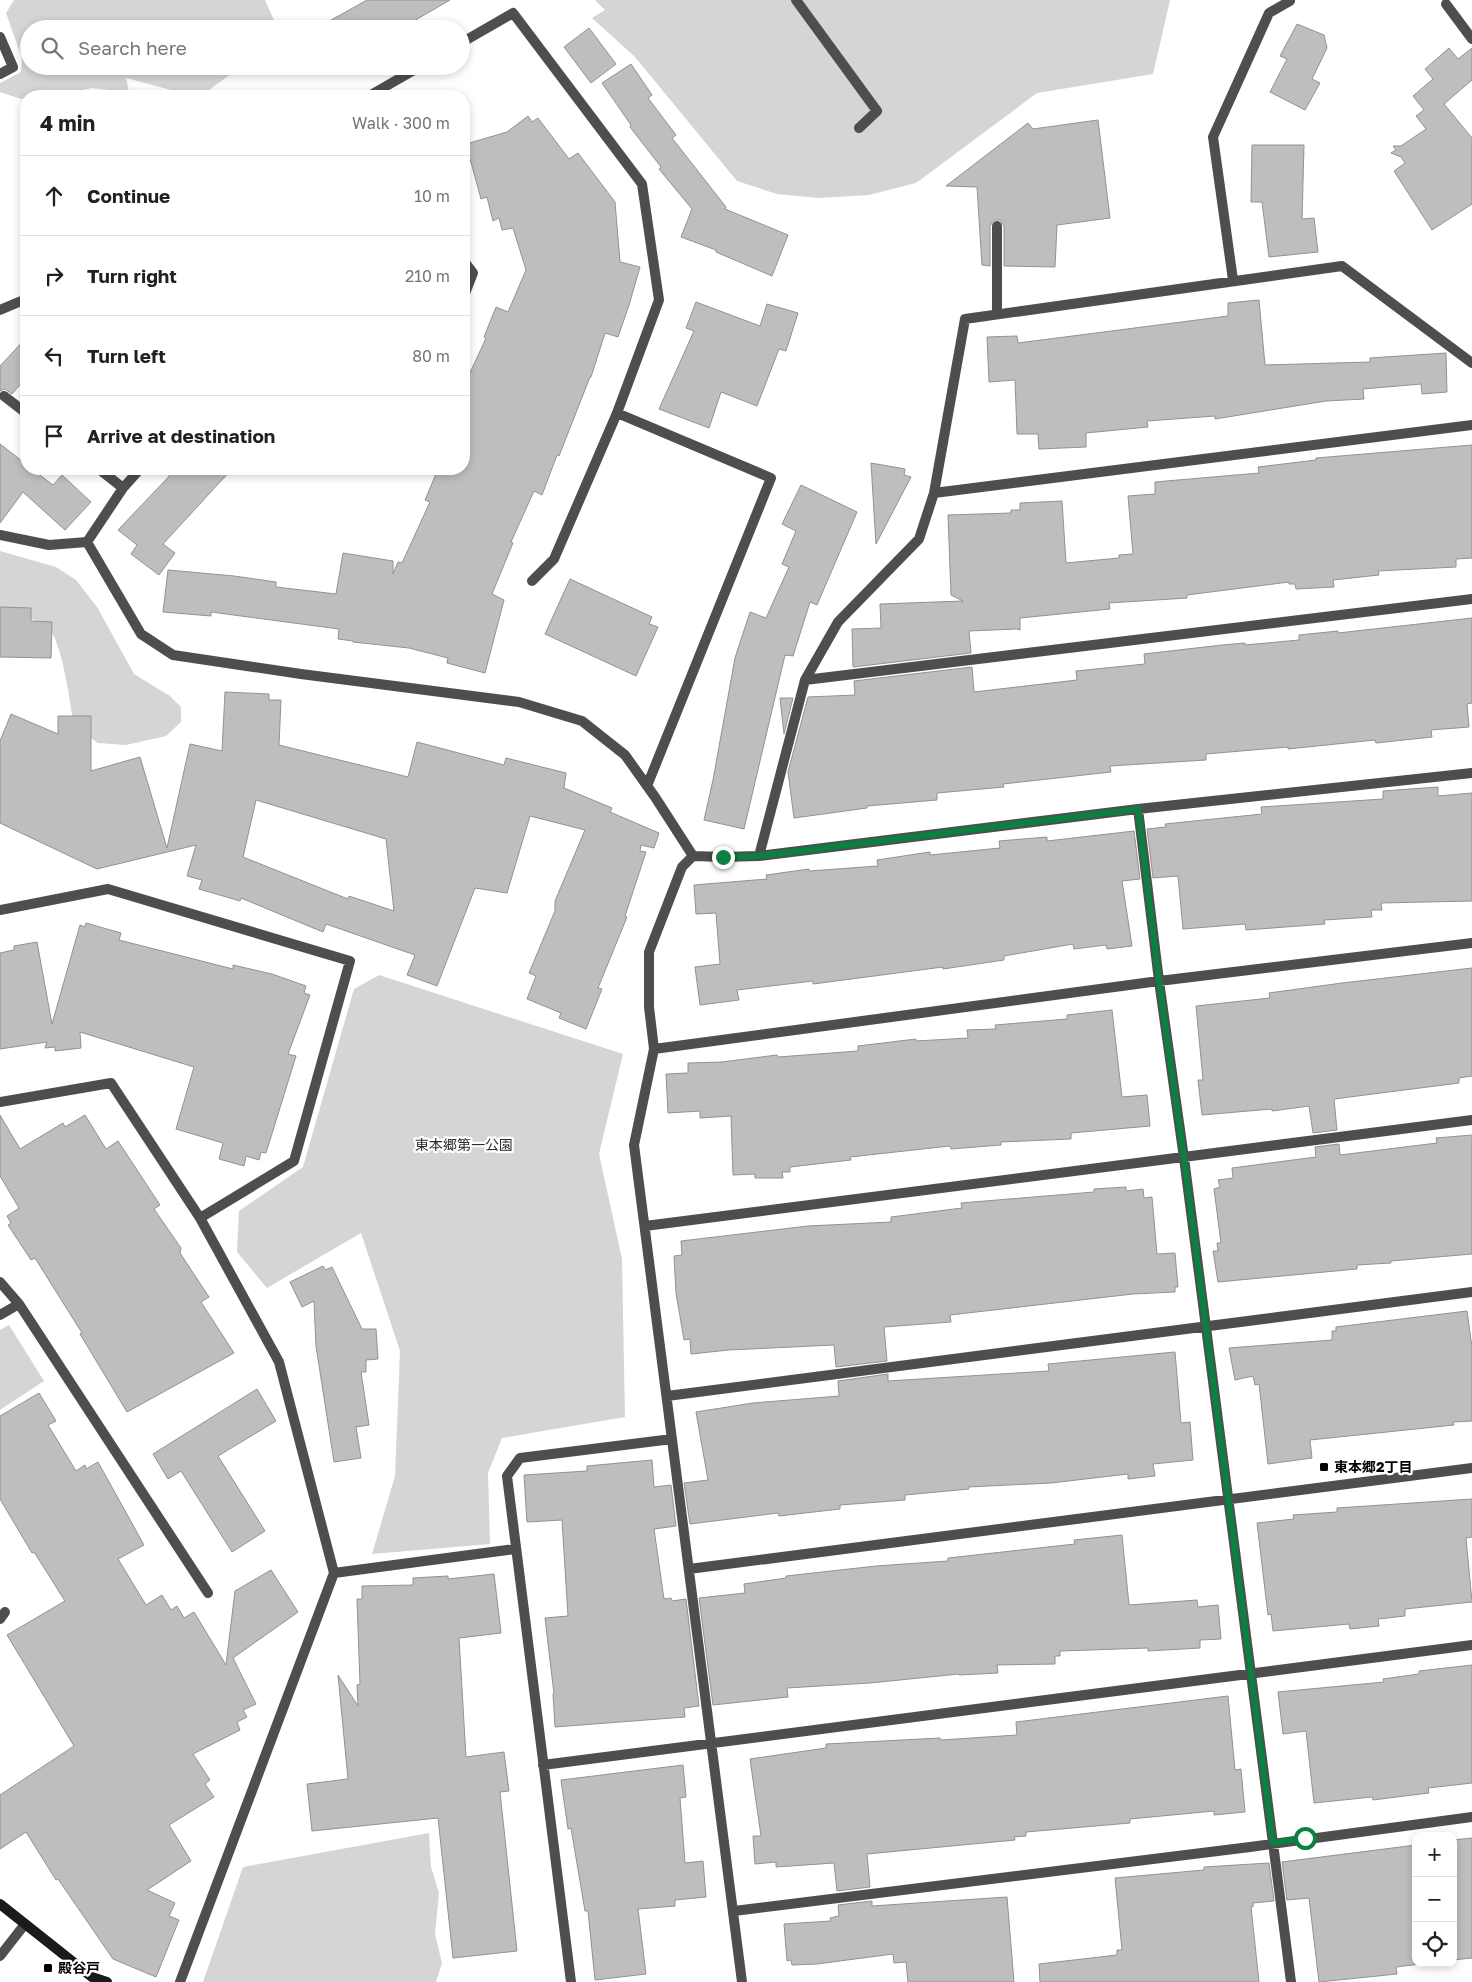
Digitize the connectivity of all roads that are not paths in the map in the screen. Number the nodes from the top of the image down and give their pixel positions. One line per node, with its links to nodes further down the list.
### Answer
1 (796, 0): 10 (street)
2 (1291, 0): 14 (street)
3 (1446, 4): 6 (street)
4 (0, 37): 7 (street)
5 (470, 38): 21 (street)
6 (1472, 39)
7 (0, 74)
8 (405, 75): 9 (street)
9 (379, 90)
10 (859, 128)
11 (997, 226): 17 (street)
12 (470, 268): 13 (street)
13 (470, 280)
14 (1232, 280): 17 (street); 18 (street)
15 (20, 302): 16 (street)
16 (0, 310)
17 (997, 314): 26 (street)
18 (1472, 363)
19 (4, 396): 20 (street)
20 (20, 408)
21 (617, 413): 29 (street); 33 (street)
22 (1472, 425): 26 (street)
23 (107, 475): 25 (street)
24 (135, 475): 25 (street)
25 (123, 488): 28 (street)
26 (934, 493): 31 (street)
27 (0, 536): 28 (street)
28 (87, 542): 33 (street)
29 (532, 581)
30 (1472, 599): 31 (street)
31 (805, 680): 36 (street)
32 (1472, 773): 34 (street)
33 (647, 786): 35 (street)
34 (1138, 809): 36 (street); 39 (street)
35 (693, 856): 36 (street); 40 (street)
36 (759, 856)
37 (0, 910): 44 (street)
38 (1472, 943): 39 (street)
39 (1159, 981): 40 (street); 43 (street)
40 (654, 1049): 45 (street)
41 (0, 1102): 44 (street)
42 (1472, 1120): 43 (street)
43 (1184, 1158): 45 (street); 50 (street)
44 (200, 1218): 57 (street)
45 (645, 1226): 51 (street)
46 (0, 1282): 48 (street)
47 (1472, 1292): 50 (street)
48 (19, 1304): 49 (street); 58 (street)
49 (0, 1316)
50 (1205, 1327): 51 (street); 54 (street)
51 (667, 1396): 52 (street)
52 (672, 1439): 55 (street); 56 (street)
53 (1472, 1468): 54 (street)
54 (1228, 1500): 56 (street); 60 (street)
55 (515, 1549): 57 (street); 62 (street)
56 (689, 1569): 61 (street)
57 (334, 1573): 70 (street)
58 (208, 1592)
59 (1472, 1645): 60 (street)
60 (1251, 1674): 61 (street); 64 (street)
61 (711, 1744): 62 (street); 66 (street)
62 (543, 1765): 71 (street)
63 (1472, 1817): 64 (street)
64 (1273, 1843): 66 (street); 73 (street)
65 (0, 1904): 67 (street)
66 (734, 1911): 72 (street)
67 (25, 1924): 68 (street); 69 (street)
68 (0, 1956)
69 (106, 1982)
70 (180, 1982)
71 (571, 1982)
72 (742, 1982)
73 (1291, 1982)

